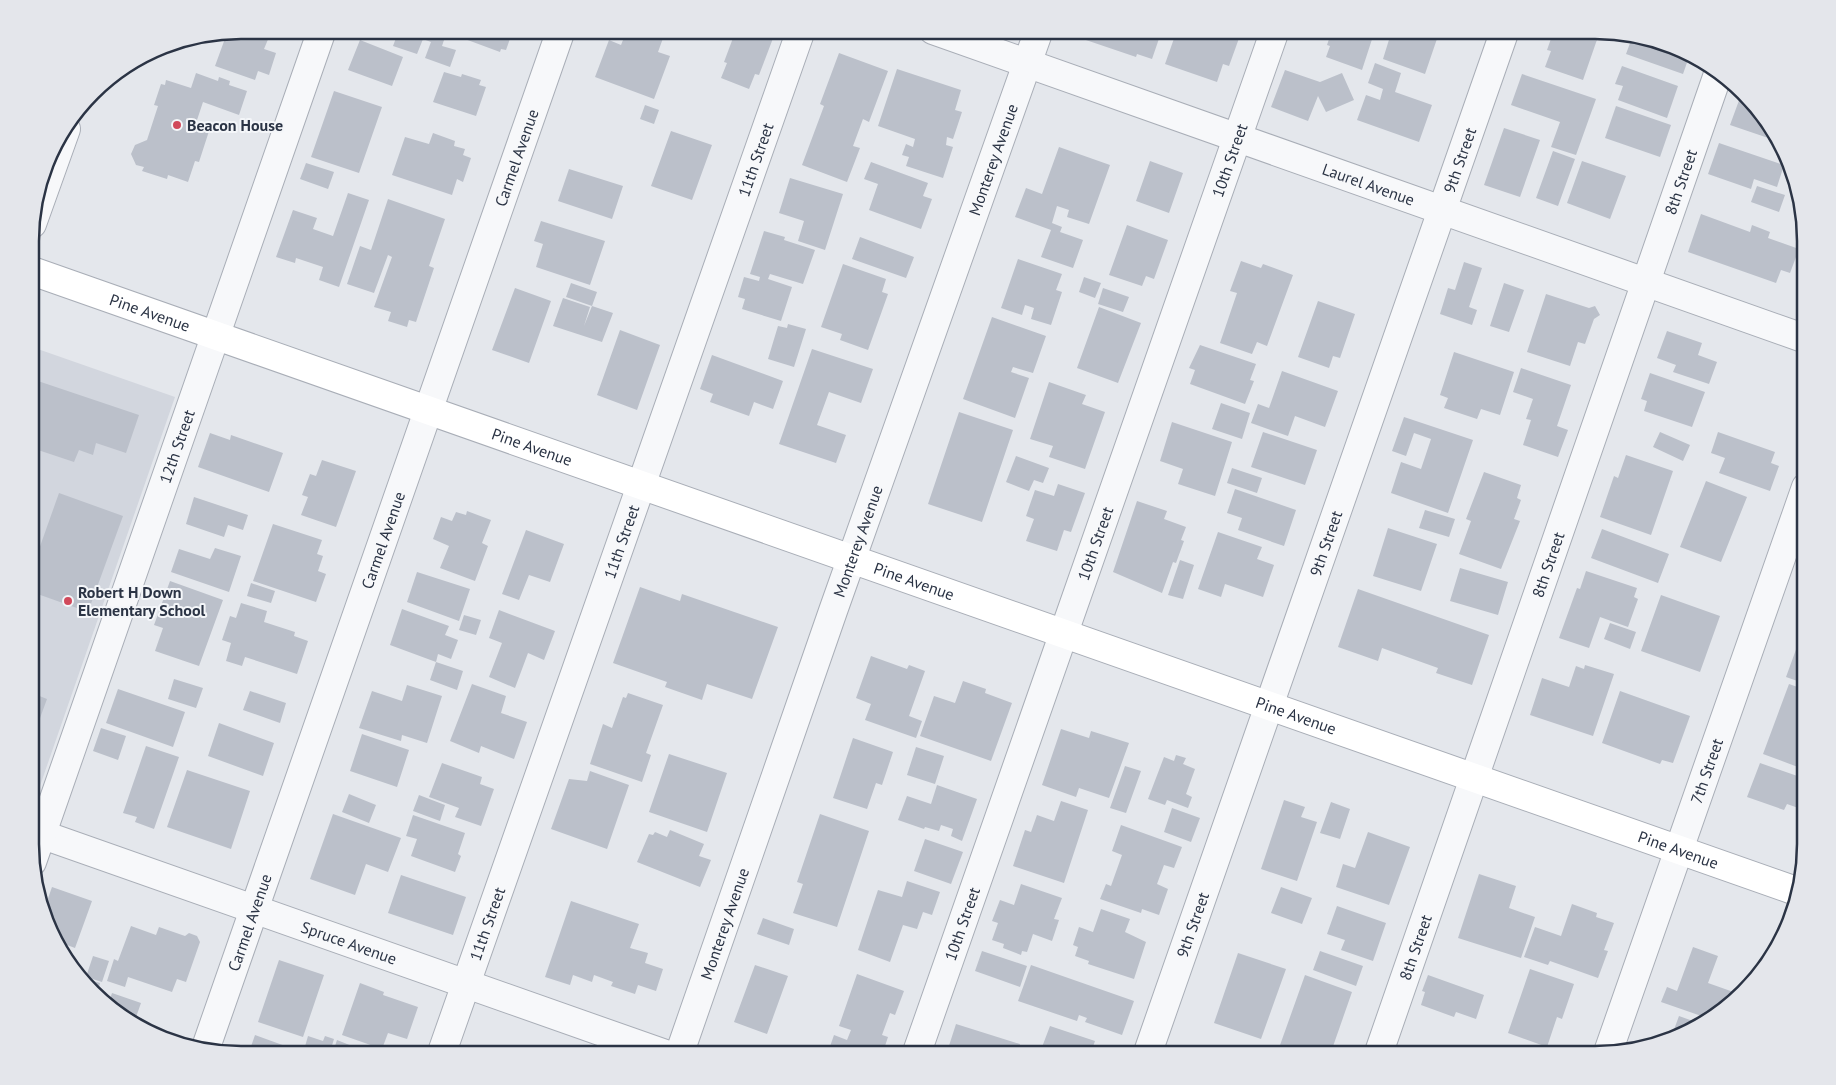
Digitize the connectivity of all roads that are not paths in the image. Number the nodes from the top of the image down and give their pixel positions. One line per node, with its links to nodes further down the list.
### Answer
1 (319, 39): 16 (street, 12th Street)
2 (558, 39): 18 (street, Carmel Avenue)
3 (798, 39): 19 (street, 11th Street)
4 (959, 39): 8 (street, Laurel Avenue)
5 (1036, 39): 8 (street, Monterey Avenue)
6 (1272, 39): 10 (street, 10th Street)
7 (1502, 39): 13 (street, 9th Street)
8 (1027, 63): 10 (street, Laurel Avenue); 21 (street, Monterey Avenue)
9 (1716, 79): 15 (street, 8th Street)
10 (1238, 137): 13 (street, Laurel Avenue); 22 (street, 10th Street)
11 (53, 166): 12 (street)
12 (48, 179)
13 (1442, 210): 15 (street, Laurel Avenue); 23 (street, 9th Street)
14 (39, 273): 16 (main road, Pine Avenue)
15 (1645, 282): 17 (street, Laurel Avenue); 24 (street, 8th Street)
16 (215, 336): 18 (main road, Pine Avenue); 25 (street, 12th Street)
17 (1797, 336)
18 (427, 410): 19 (main road, Pine Avenue); 29 (street, Carmel Avenue)
19 (640, 486): 21 (main road, Pine Avenue); 30 (street, 11th Street)
20 (1797, 512): 27 (street, 7th Street)
21 (851, 560): 22 (main road, Pine Avenue); 34 (street, Monterey Avenue)
22 (1064, 633): 23 (main road, Pine Avenue); 35 (street, 10th Street)
23 (1269, 706): 24 (main road, Pine Avenue); 36 (street, 9th Street)
24 (1474, 777): 27 (main road, Pine Avenue); 37 (street, 8th Street)
25 (39, 826)
26 (39, 833): 29 (street, Spruce Avenue)
27 (1678, 849): 28 (main road, Pine Avenue); 38 (street, 7th Street)
28 (1792, 889)
29 (254, 910): 30 (street, Spruce Avenue); 31 (street, Carmel Avenue)
30 (467, 984): 32 (street, 11th Street); 33 (street, Spruce Avenue)
31 (207, 1043)
32 (444, 1046)
33 (643, 1046)
34 (682, 1046)
35 (919, 1046)
36 (1150, 1046)
37 (1381, 1046)
38 (1609, 1046)

